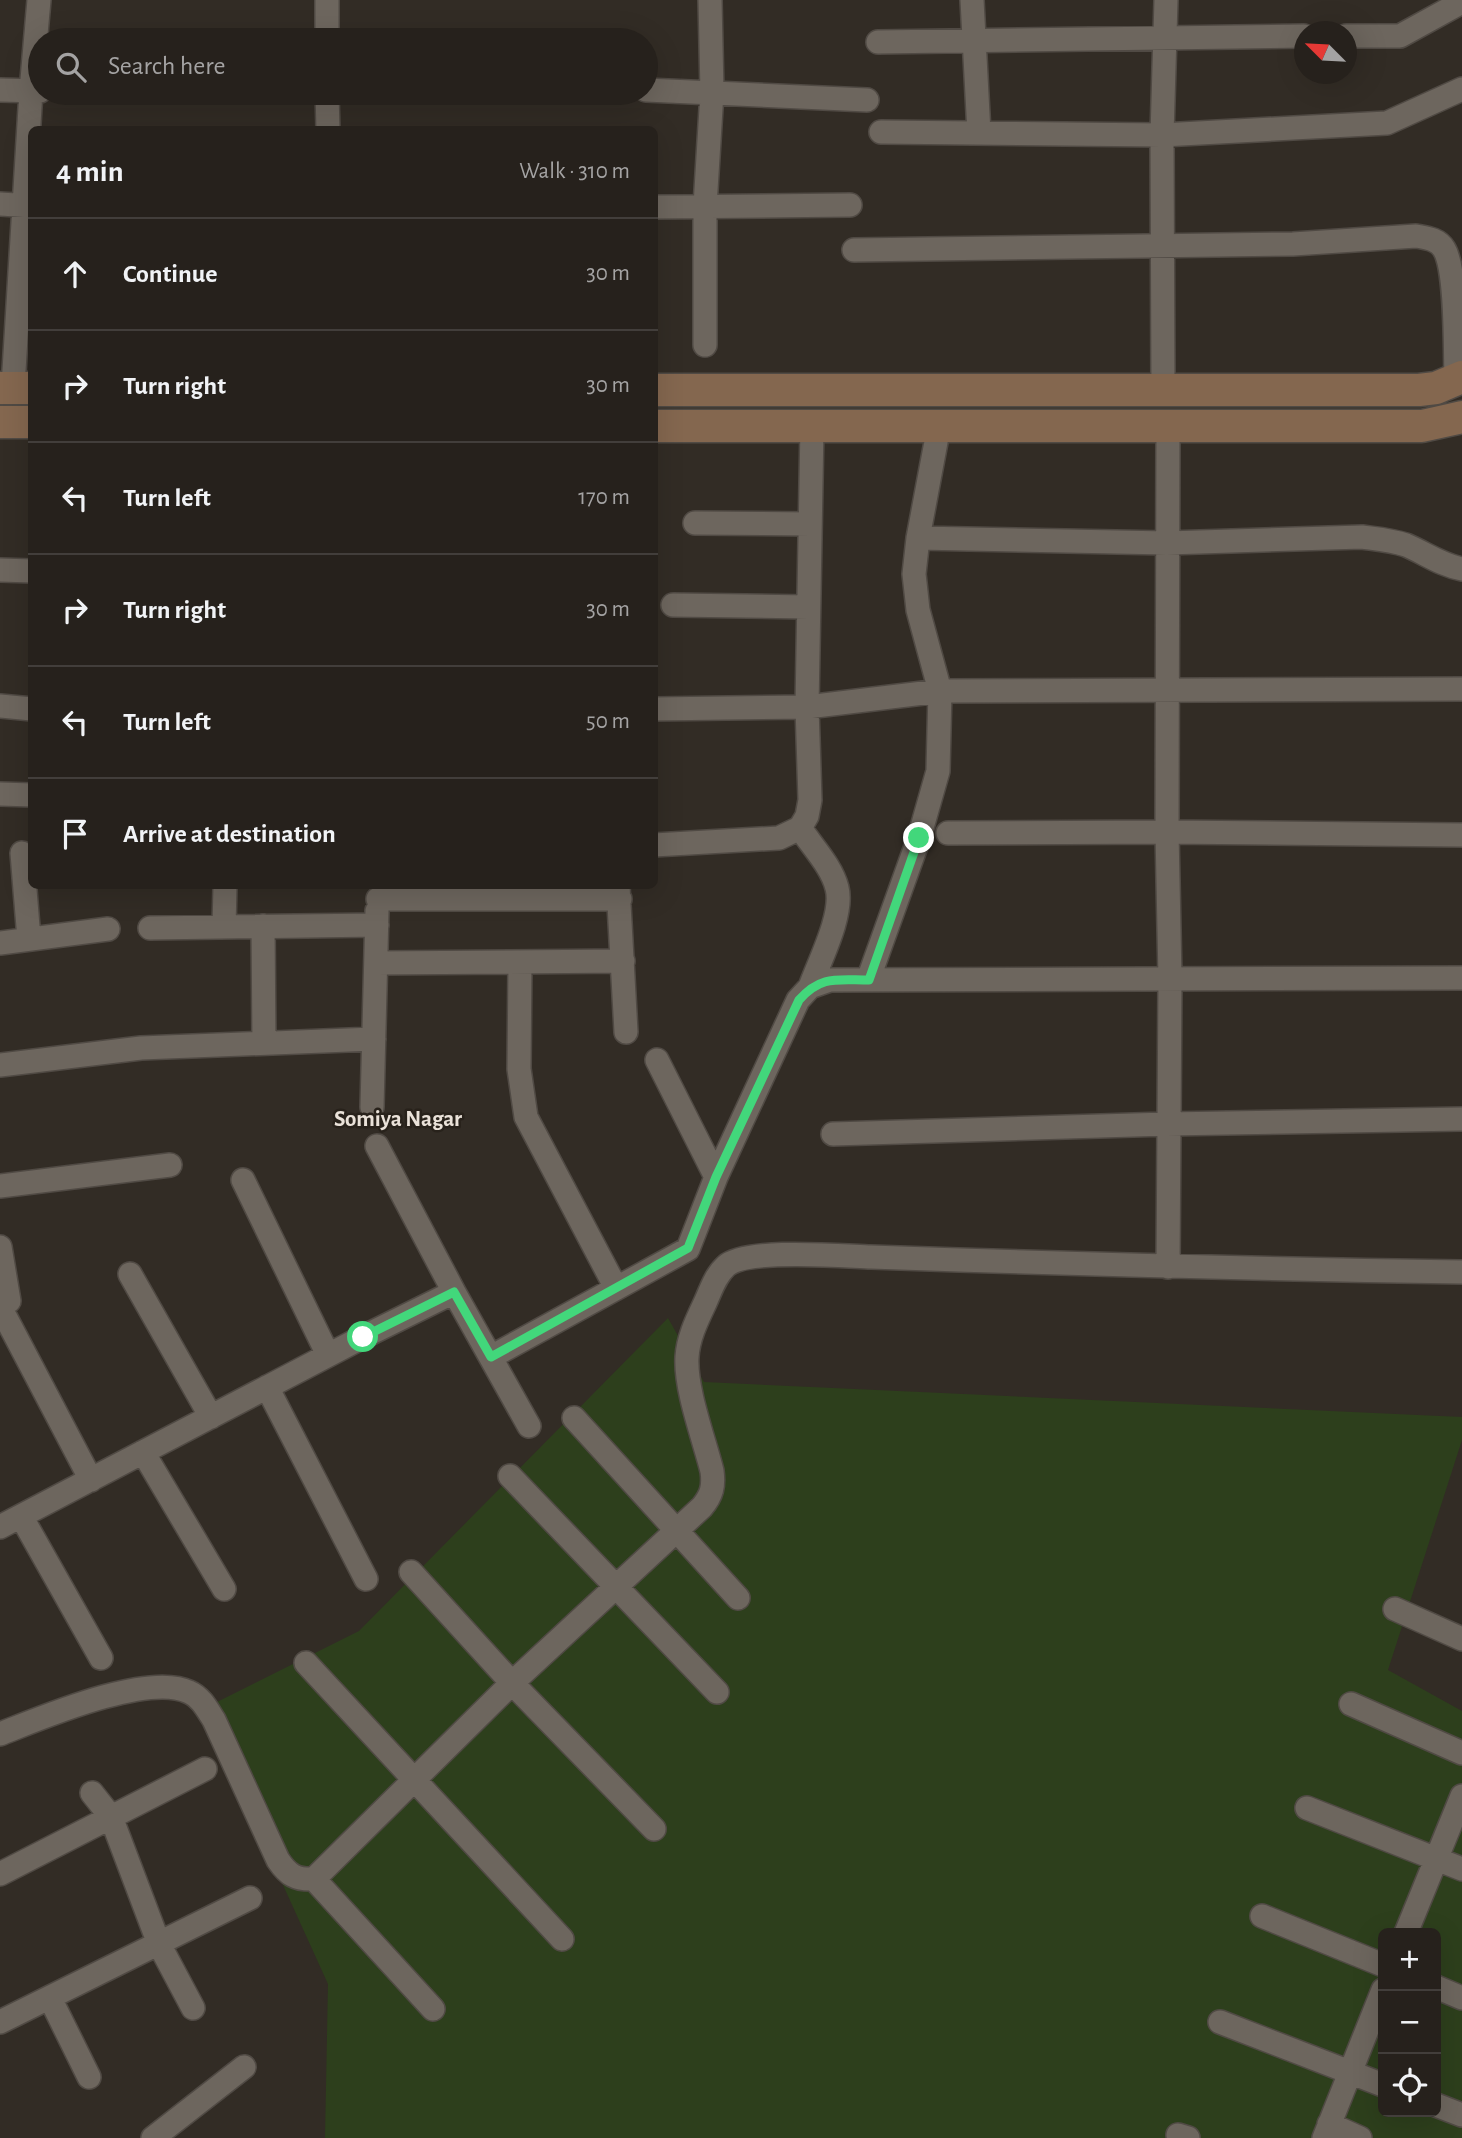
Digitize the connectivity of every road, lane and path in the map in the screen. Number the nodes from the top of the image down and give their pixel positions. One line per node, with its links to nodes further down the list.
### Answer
1 (39, 0): 7 (street)
2 (327, 0): 8 (street)
3 (710, 0): 18 (street)
4 (972, 0): 12 (street)
5 (1166, 0): 11 (street)
6 (1462, 2): 10 (street)
7 (38, 28)
8 (327, 28)
9 (1294, 36): 11 (street)
10 (1357, 36)
11 (1167, 37): 12 (street); 26 (street)
12 (975, 40): 13 (street); 25 (street)
13 (878, 42)
14 (1462, 89): 26 (street)
15 (0, 90): 17 (street)
16 (658, 90): 18 (street)
17 (28, 91)
18 (712, 92): 19 (street); 30 (street)
19 (867, 100)
20 (34, 105): 22 (street)
21 (327, 105): 23 (street)
22 (33, 126)
23 (328, 126)
24 (881, 132): 25 (street)
25 (979, 133): 26 (street)
26 (1162, 135): 32 (street)
27 (0, 204): 29 (street)
28 (850, 205): 30 (street)
29 (28, 206): 37 (street)
30 (705, 206): 31 (street); 35 (street)
31 (658, 208)
32 (1163, 244): 33 (street); 34 (street); 39 (street)
33 (853, 250)
34 (1457, 271): 36 (street)
35 (705, 345)
36 (1459, 378): 39 (main road)
37 (15, 388)
38 (658, 390): 39 (main road)
39 (1163, 390)
40 (1462, 416): 43 (main road)
41 (0, 422): 42 (main road)
42 (28, 422)
43 (1168, 425): 46 (main road); 50 (street)
44 (658, 426): 45 (main road)
45 (812, 426): 46 (main road); 48 (street)
46 (939, 426): 49 (street)
47 (695, 523): 48 (street)
48 (810, 524): 55 (street)
49 (918, 538): 50 (street); 57 (street)
50 (1167, 544): 51 (street); 58 (street)
51 (1462, 569)
52 (0, 570): 53 (street)
53 (28, 571)
54 (673, 605): 55 (street)
55 (808, 607): 60 (street)
56 (1462, 688): 58 (street)
57 (940, 691): 58 (street); 60 (street); 86 (street)
58 (1167, 691): 66 (street)
59 (0, 706): 61 (street)
60 (807, 707): 62 (street); 65 (street)
61 (28, 709)
62 (658, 709)
63 (0, 794): 64 (street)
64 (28, 795)
65 (800, 828): 69 (street); 87 (street)
66 (1167, 832): 67 (street); 68 (street); 85 (street)
67 (948, 833)
68 (1462, 835)
69 (658, 845)
70 (22, 853): 79 (street)
71 (225, 889): 76 (street)
72 (378, 892): 73 (street); 74 (street)
73 (619, 892): 81 (street)
74 (377, 925): 75 (street); 83 (street)
75 (264, 926): 76 (street); 90 (street)
76 (225, 927): 77 (street)
77 (150, 928)
78 (108, 929): 79 (street)
79 (29, 939): 80 (street)
80 (0, 943)
81 (623, 961): 82 (street); 88 (street)
82 (520, 962): 83 (street); 106 (street)
83 (376, 963): 89 (street)
84 (1462, 978): 85 (street)
85 (1170, 979): 86 (street); 95 (street)
86 (869, 980): 87 (street)
87 (810, 987): 99 (street)
88 (626, 1032)
89 (374, 1039): 90 (street); 93 (street)
90 (264, 1043): 92 (street)
91 (657, 1060): 99 (street)
92 (0, 1065)
93 (372, 1107)
94 (1462, 1119): 95 (street)
95 (1167, 1124): 96 (street); 103 (street)
96 (833, 1134)
97 (377, 1146): 107 (street)
98 (170, 1165): 101 (street)
99 (716, 1177): 106 (street)
100 (243, 1180): 108 (street)
101 (0, 1186)
102 (0, 1247): 116 (street)
103 (1168, 1267): 104 (street); 119 (street)
104 (1462, 1272)
105 (130, 1274): 111 (street)
106 (616, 1288): 109 (street)
107 (454, 1292): 108 (street); 109 (street)
108 (328, 1355): 110 (street)
109 (491, 1357): 113 (street)
110 (267, 1387): 111 (street); 121 (street)
111 (211, 1417): 114 (street)
112 (574, 1418): 119 (street)
113 (529, 1426)
114 (143, 1452): 116 (street); 123 (street)
115 (510, 1476): 122 (street)
116 (91, 1480): 117 (street)
117 (21, 1516): 118 (street); 127 (street)
118 (0, 1527)
119 (675, 1531): 122 (street); 124 (street)
120 (411, 1572): 129 (street)
121 (366, 1579)
122 (616, 1587): 129 (street); 130 (street)
123 (224, 1589)
124 (738, 1598)
125 (1395, 1609): 126 (street)
126 (1462, 1639)
127 (101, 1658)
128 (306, 1663): 135 (street)
129 (512, 1683): 135 (street); 140 (street)
130 (717, 1692)
131 (1351, 1703): 133 (street)
132 (0, 1734): 144 (street)
133 (1462, 1753)
134 (205, 1769): 139 (street)
135 (414, 1779): 144 (street); 148 (street)
136 (92, 1793): 139 (street)
137 (1462, 1796): 141 (street)
138 (1307, 1808): 141 (street)
139 (111, 1817): 143 (street); 149 (street)
140 (654, 1829)
141 (1437, 1858): 142 (street); 147 (street)
142 (1462, 1869)
143 (0, 1874)
144 (314, 1878): 156 (street)
145 (250, 1898): 149 (street)
146 (1262, 1916): 150 (street)
147 (1408, 1928)
148 (562, 1939)
149 (159, 1944): 153 (street); 155 (street)
150 (1378, 1963)
151 (1441, 1989): 154 (street)
152 (1383, 1991): 160 (street)
153 (50, 1998): 157 (street); 161 (street)
154 (1462, 1998)
155 (193, 2008)
156 (433, 2009)
157 (0, 2022)
158 (1220, 2022): 160 (street)
159 (244, 2067): 166 (street)
160 (1350, 2072): 162 (street); 165 (street)
161 (89, 2077)
162 (1378, 2083)
163 (1441, 2107): 164 (street)
164 (1462, 2115)
165 (1326, 2131): 167 (street)
166 (153, 2138)
167 (1360, 2138)

